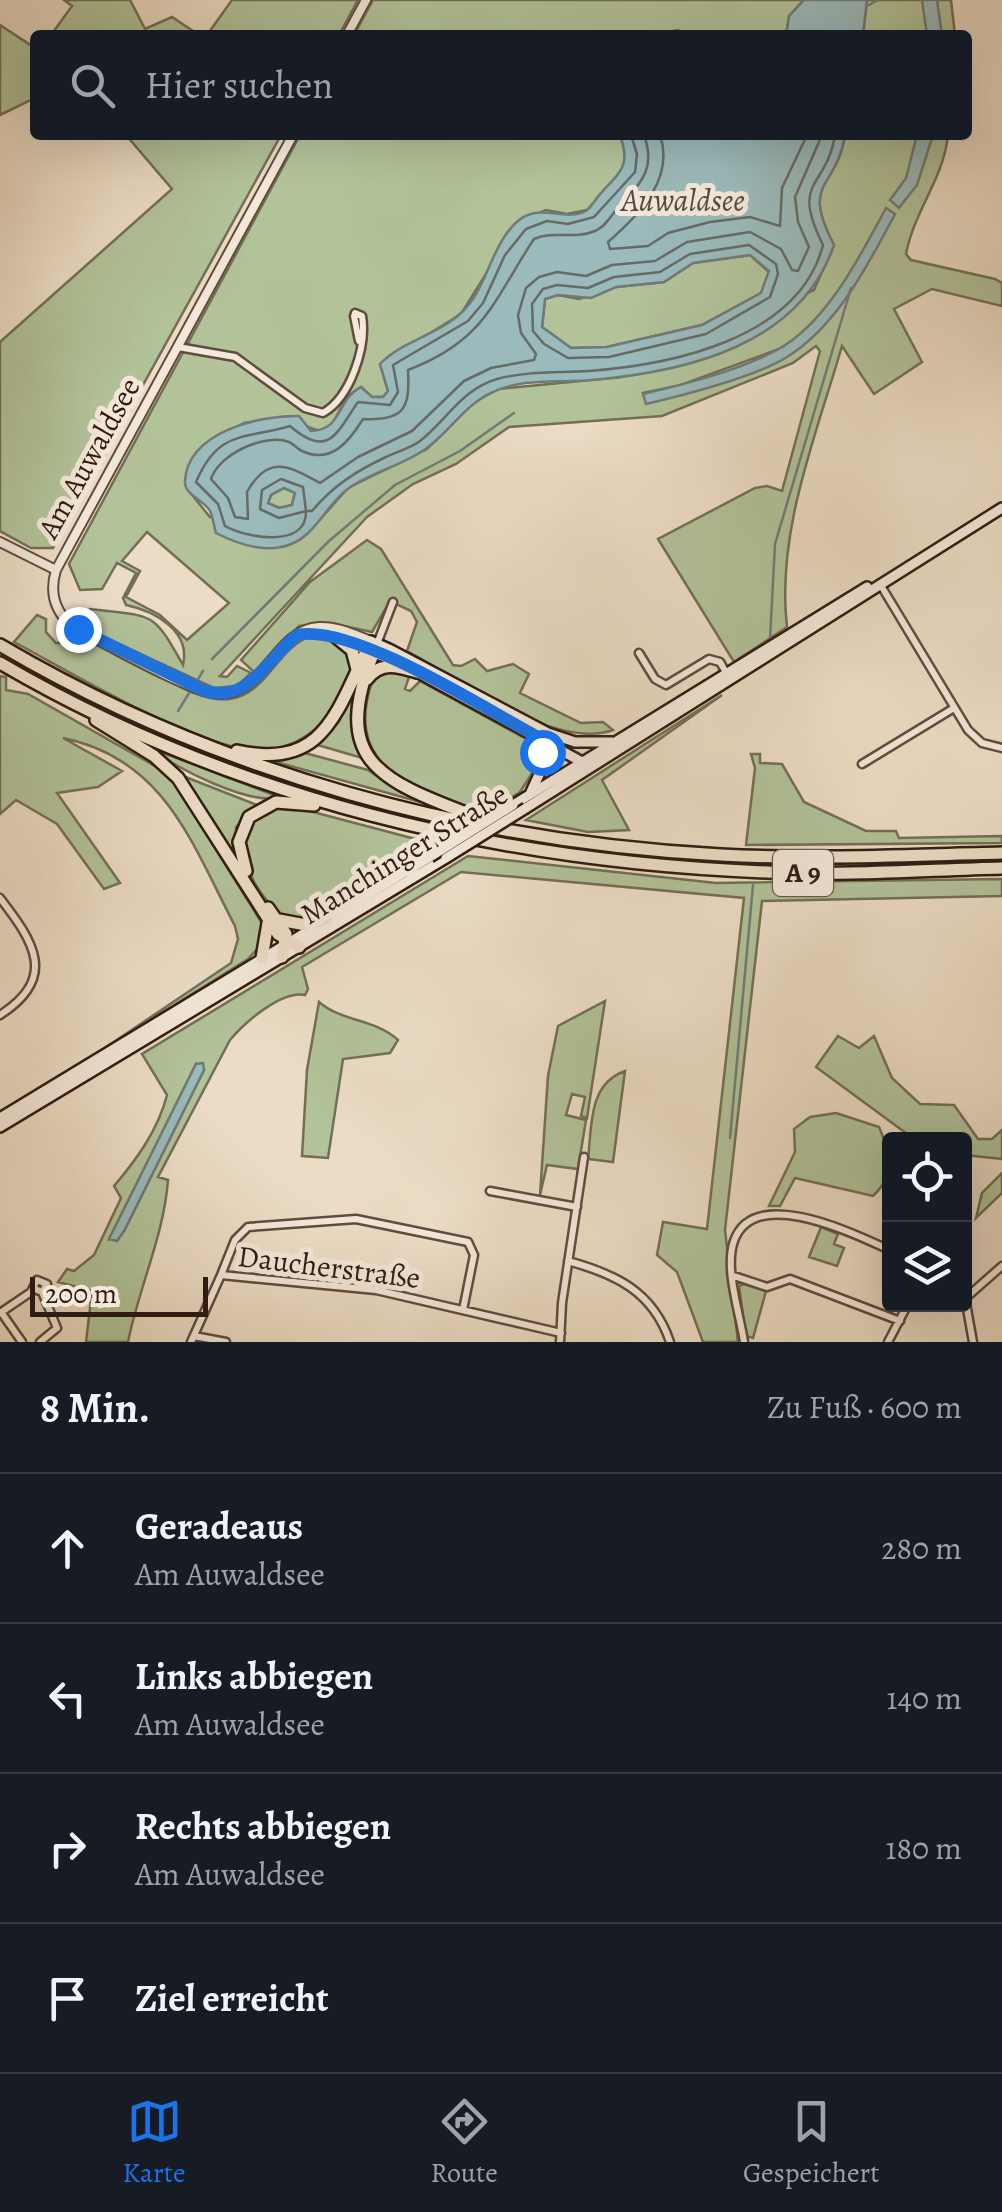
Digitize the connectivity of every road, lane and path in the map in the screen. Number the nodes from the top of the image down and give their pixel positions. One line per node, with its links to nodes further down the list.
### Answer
1 (366, 0): 2 (street)
2 (350, 30)
3 (290, 140): 5 (street, Am Auwaldsee)
4 (355, 315): 5 (street)
5 (178, 347): 8 (street, Am Auwaldsee)
6 (1002, 508): 9 (main road, Manchinger Straße)
7 (0, 542): 8 (street)
8 (56, 570): 11 (street, Am Auwaldsee)
9 (879, 583): 19 (main road, Manchinger Straße); 22 (street)
10 (393, 602): 14 (street)
11 (297, 635): 12 (street); 14 (street)
12 (336, 638): 14 (street); 17 (highway)
13 (0, 644): 24 (highway, A 9)
14 (372, 647): 17 (highway); 18 (street); 21 (highway); 25 (main road)
15 (639, 653): 19 (street)
16 (0, 662): 20 (highway, A 9)
17 (357, 670): 24 (highway)
18 (417, 672): 21 (highway); 23 (main road)
19 (728, 677): 26 (main road, Manchinger Straße); 30 (main road, Manchinger Straße)
20 (51, 690): 33 (highway, A 9); 38 (highway)
21 (358, 696): 34 (highway)
22 (954, 708): 27 (street); 29 (street)
23 (536, 736): 28 (main road); 32 (main road)
24 (190, 739): 34 (highway, A 9)
25 (575, 742): 26 (main road); 28 (main road)
26 (614, 742): 28 (main road, Manchinger Straße)
27 (1002, 748)
28 (582, 762): 30 (main road); 31 (main road); 32 (main road, Manchinger Straße)
29 (862, 764)
30 (594, 766): 31 (main road, Manchinger Straße)
31 (576, 776): 40 (main road, Manchinger Straße, bridge)
32 (530, 794): 39 (main road, Manchinger Straße, bridge)
33 (352, 810): 36 (highway, A 9); 38 (highway)
34 (508, 829): 35 (highway, A 9)
35 (1002, 852)
36 (1002, 868)
37 (0, 898): 43 (street)
38 (273, 920): 39 (highway); 40 (highway); 42 (highway)
39 (327, 920): 40 (main road, Manchinger Straße)
40 (293, 945): 41 (highway); 42 (main road, Manchinger Straße)
41 (282, 957): 45 (main road, Manchinger Straße)
42 (262, 958): 44 (main road, Manchinger Straße)
43 (0, 1015)
44 (0, 1118)
45 (0, 1127)
46 (584, 1157): 48 (street)
47 (490, 1191): 48 (street)
48 (577, 1207): 50 (street)
49 (882, 1247): 53 (street)
50 (568, 1261): 60 (street); 65 (street)
51 (1002, 1266): 54 (street)
52 (220, 1276): 55 (street, Daucherstraße); 55 (street); 61 (street, Daucherstraße)
53 (734, 1276): 59 (street); 66 (street)
54 (972, 1289)
55 (462, 1310): 60 (street, Daucherstraße)
56 (1, 1312): 62 (street); 63 (street)
57 (904, 1312): 59 (street)
58 (969, 1312): 68 (street)
59 (900, 1320): 67 (street)
60 (560, 1338)
61 (192, 1339): 64 (street)
62 (22, 1342)
63 (40, 1342)
64 (226, 1342)
65 (670, 1342)
66 (744, 1342)
67 (888, 1342)
68 (973, 1342)

